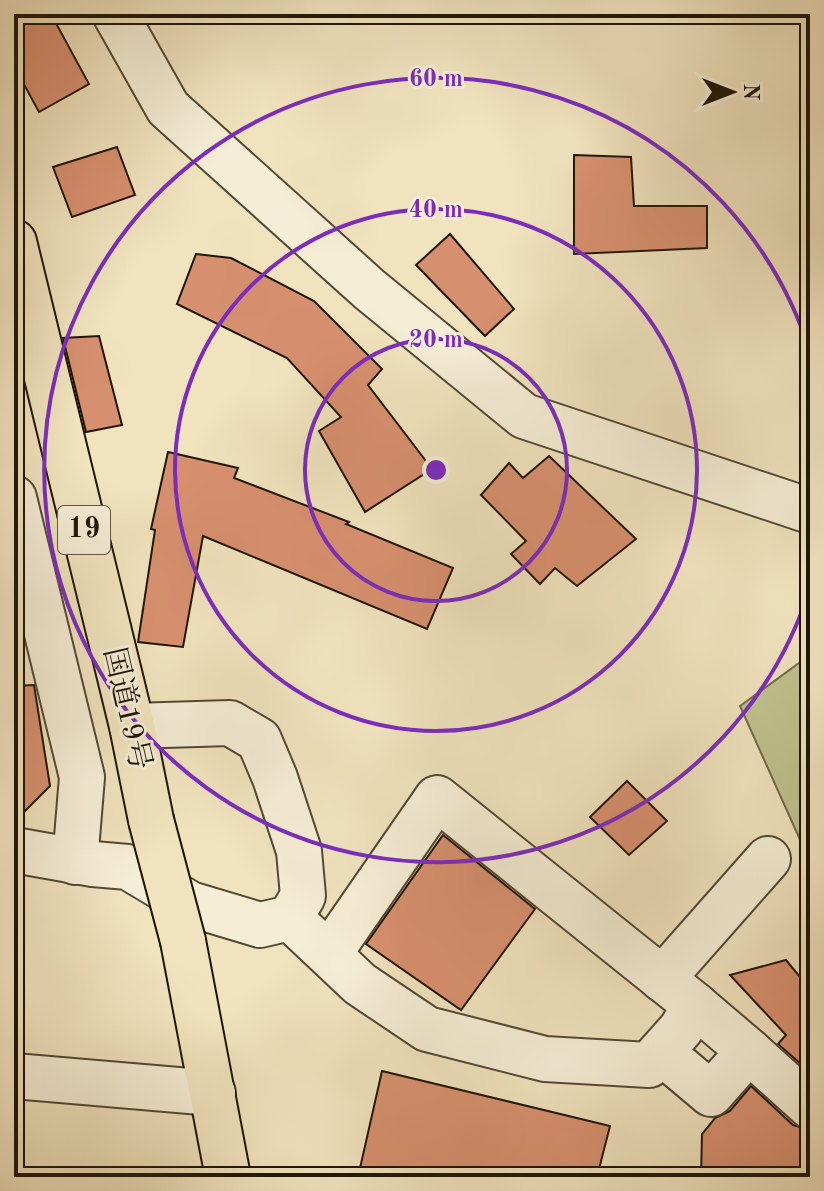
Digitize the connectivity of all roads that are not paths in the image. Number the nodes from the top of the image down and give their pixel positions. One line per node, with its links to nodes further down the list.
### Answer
1 (115, 14): 4 (street)
2 (14, 242): 5 (highway, 国道19号 / 19)
3 (14, 498): 8 (street)
4 (810, 511)
5 (132, 726): 9 (street); 15 (highway, 国道19号 / 19, bridge)
6 (14, 850): 8 (street)
7 (768, 859): 11 (street)
8 (75, 862): 9 (street)
9 (290, 918): 10 (street)
10 (329, 954): 11 (street); 13 (street)
11 (678, 992): 12 (street); 13 (street)
12 (749, 1051): 13 (street); 16 (street)
13 (661, 1052)
14 (14, 1076): 15 (street)
15 (213, 1093): 17 (highway, 国道19号 / 19)
16 (810, 1106)
17 (228, 1177)

